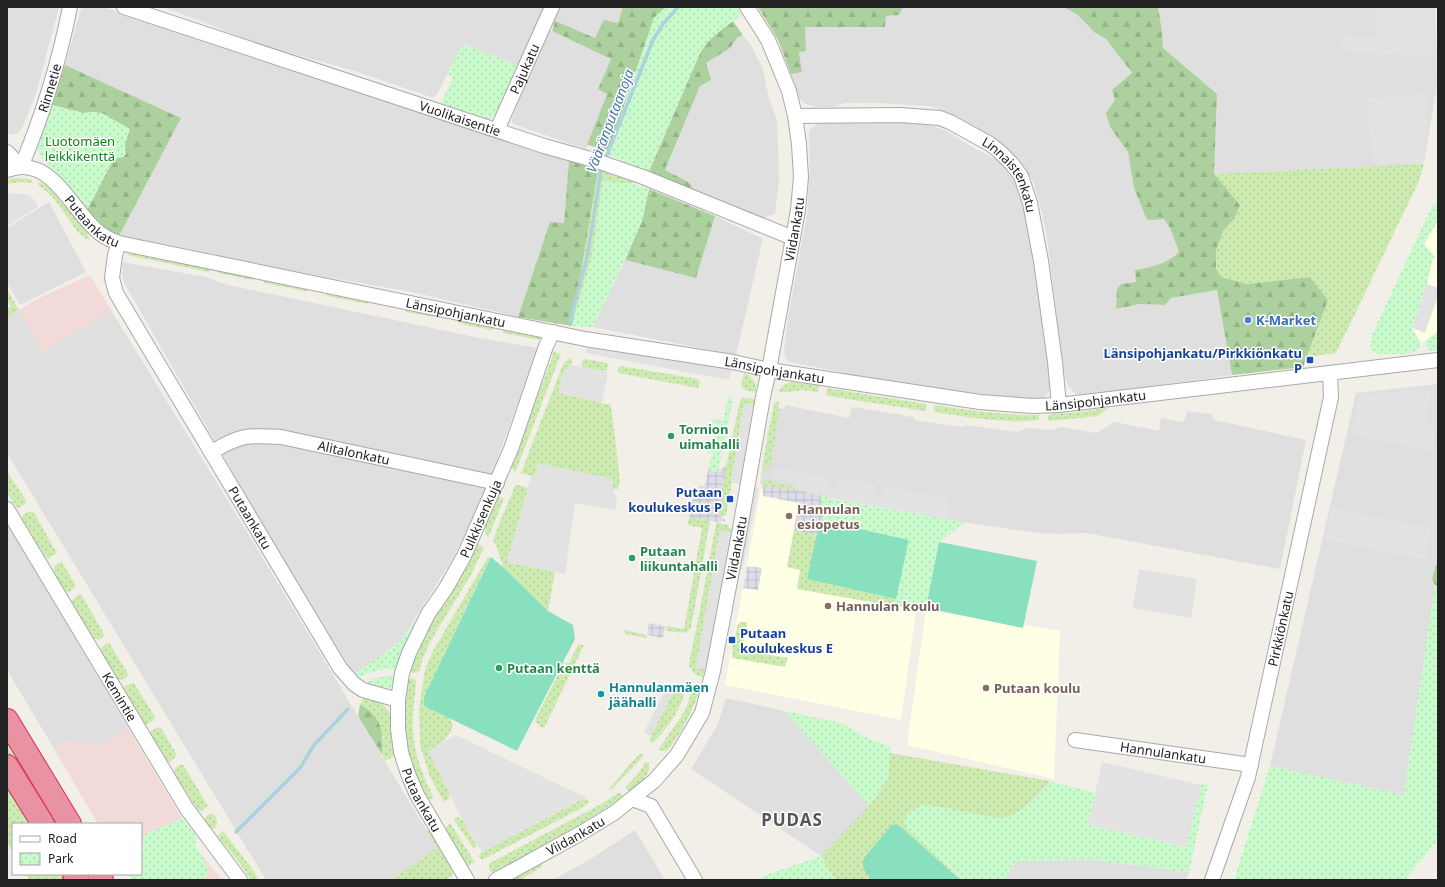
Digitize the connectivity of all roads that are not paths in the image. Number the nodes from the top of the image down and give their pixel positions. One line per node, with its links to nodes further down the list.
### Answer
1 (70, 7): 8 (street, Rinnetie)
2 (124, 7): 6 (street, Vuolikaisentie)
3 (552, 7): 6 (street, Pajukatu)
4 (747, 7): 5 (street, Viidankatu)
5 (795, 116): 10 (street, Viidankatu); 16 (street, Linnaistenkatu)
6 (497, 130): 10 (street, Vuolikaisentie)
7 (7, 152): 8 (street)
8 (21, 167): 9 (street); 11 (street, Putaankatu)
9 (7, 170)
10 (793, 238): 14 (street, Viidankatu)
11 (119, 243): 12 (street, Länsipohjankatu); 17 (street, Putaankatu)
12 (553, 332): 14 (street, Länsipohjankatu); 18 (street, Pulkkisenkuja)
13 (1438, 360): 15 (street, Länsipohjankatu)
14 (769, 370): 16 (street, Länsipohjankatu); 25 (street, Viidankatu)
15 (1330, 374): 16 (street, Länsipohjankatu); 23 (street, Pirkkiönkatu)
16 (1059, 405)
17 (212, 452): 18 (street, Alitalonkatu); 20 (street, Putaankatu)
18 (497, 483): 20 (street, Pulkkisenkuja)
19 (7, 509): 28 (street, Kemintie)
20 (398, 700): 29 (street, Putaankatu)
21 (7, 720): 27 (highway)
22 (1075, 740): 23 (street, Hannulankatu)
23 (1251, 765): 32 (street, Pirkkiönkatu)
24 (7, 766): 26 (highway)
25 (632, 799): 30 (street, Viidankatu); 31 (street)
26 (42, 823)
27 (69, 823)
28 (240, 880)
29 (467, 880)
30 (496, 880)
31 (695, 880)
32 (1212, 880)

